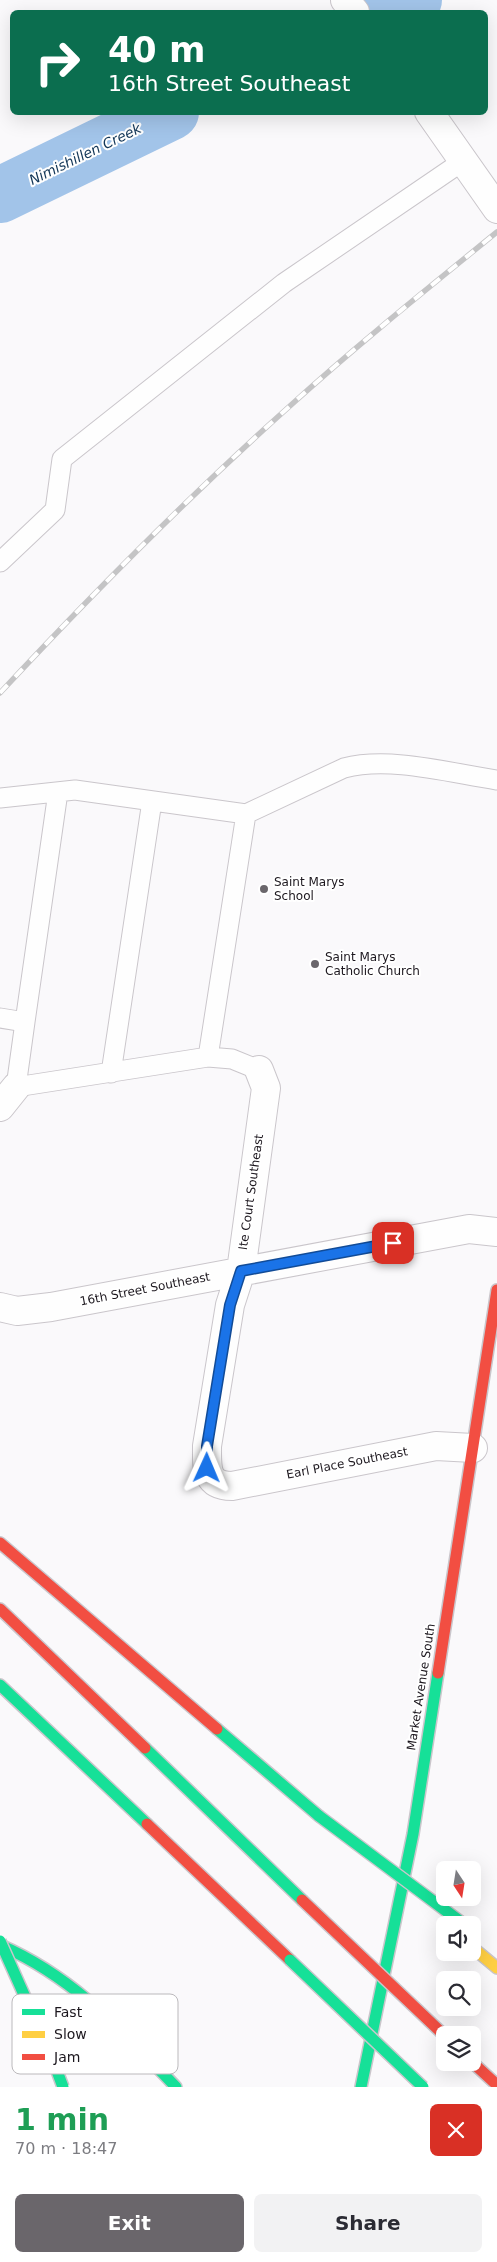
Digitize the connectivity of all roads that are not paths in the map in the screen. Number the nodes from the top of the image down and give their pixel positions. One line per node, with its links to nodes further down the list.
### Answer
1 (345, 0): 2 (street)
2 (353, 10)
3 (431, 115): 4 (street)
4 (463, 161): 5 (street); 6 (lane)
5 (497, 209)
6 (0, 562)
7 (497, 780): 11 (lane)
8 (58, 792): 9 (lane); 10 (lane); 13 (lane)
9 (0, 798)
10 (152, 801): 11 (lane); 16 (lane)
11 (246, 814): 14 (lane)
12 (0, 1018): 13 (lane)
13 (25, 1022): 17 (lane)
14 (208, 1057): 15 (lane); 16 (lane)
15 (259, 1070): 19 (street, Ite Court Southeast)
16 (111, 1073): 17 (lane)
17 (8, 1097)
18 (497, 1232): 19 (street, 16th Street Southeast)
19 (241, 1271): 21 (street, 16th Street Southeast); 23 (street, Ite Court Southeast)
20 (497, 1290): 22 (main road, Market Avenue South)
21 (0, 1307)
22 (472, 1448): 23 (street, Earl Place Southeast); 42 (main road, Market Avenue South)
23 (222, 1486)
24 (0, 1543): 27 (main road)
25 (0, 1609): 35 (main road, bridge)
26 (0, 1685): 43 (main road, bridge)
27 (318, 1816): 28 (main road, bridge); 29 (main road, bridge)
28 (436, 1916)
29 (453, 1916)
30 (0, 1943): 33 (main road, bridge); 34 (main road)
31 (481, 1955): 32 (main road)
32 (497, 1968)
33 (23, 1994)
34 (81, 1994)
35 (436, 2027)
36 (481, 2070): 39 (main road)
37 (58, 2074): 40 (main road, bridge)
38 (163, 2074): 41 (main road)
39 (497, 2085)
40 (63, 2087)
41 (176, 2087)
42 (361, 2087)
43 (423, 2087)

